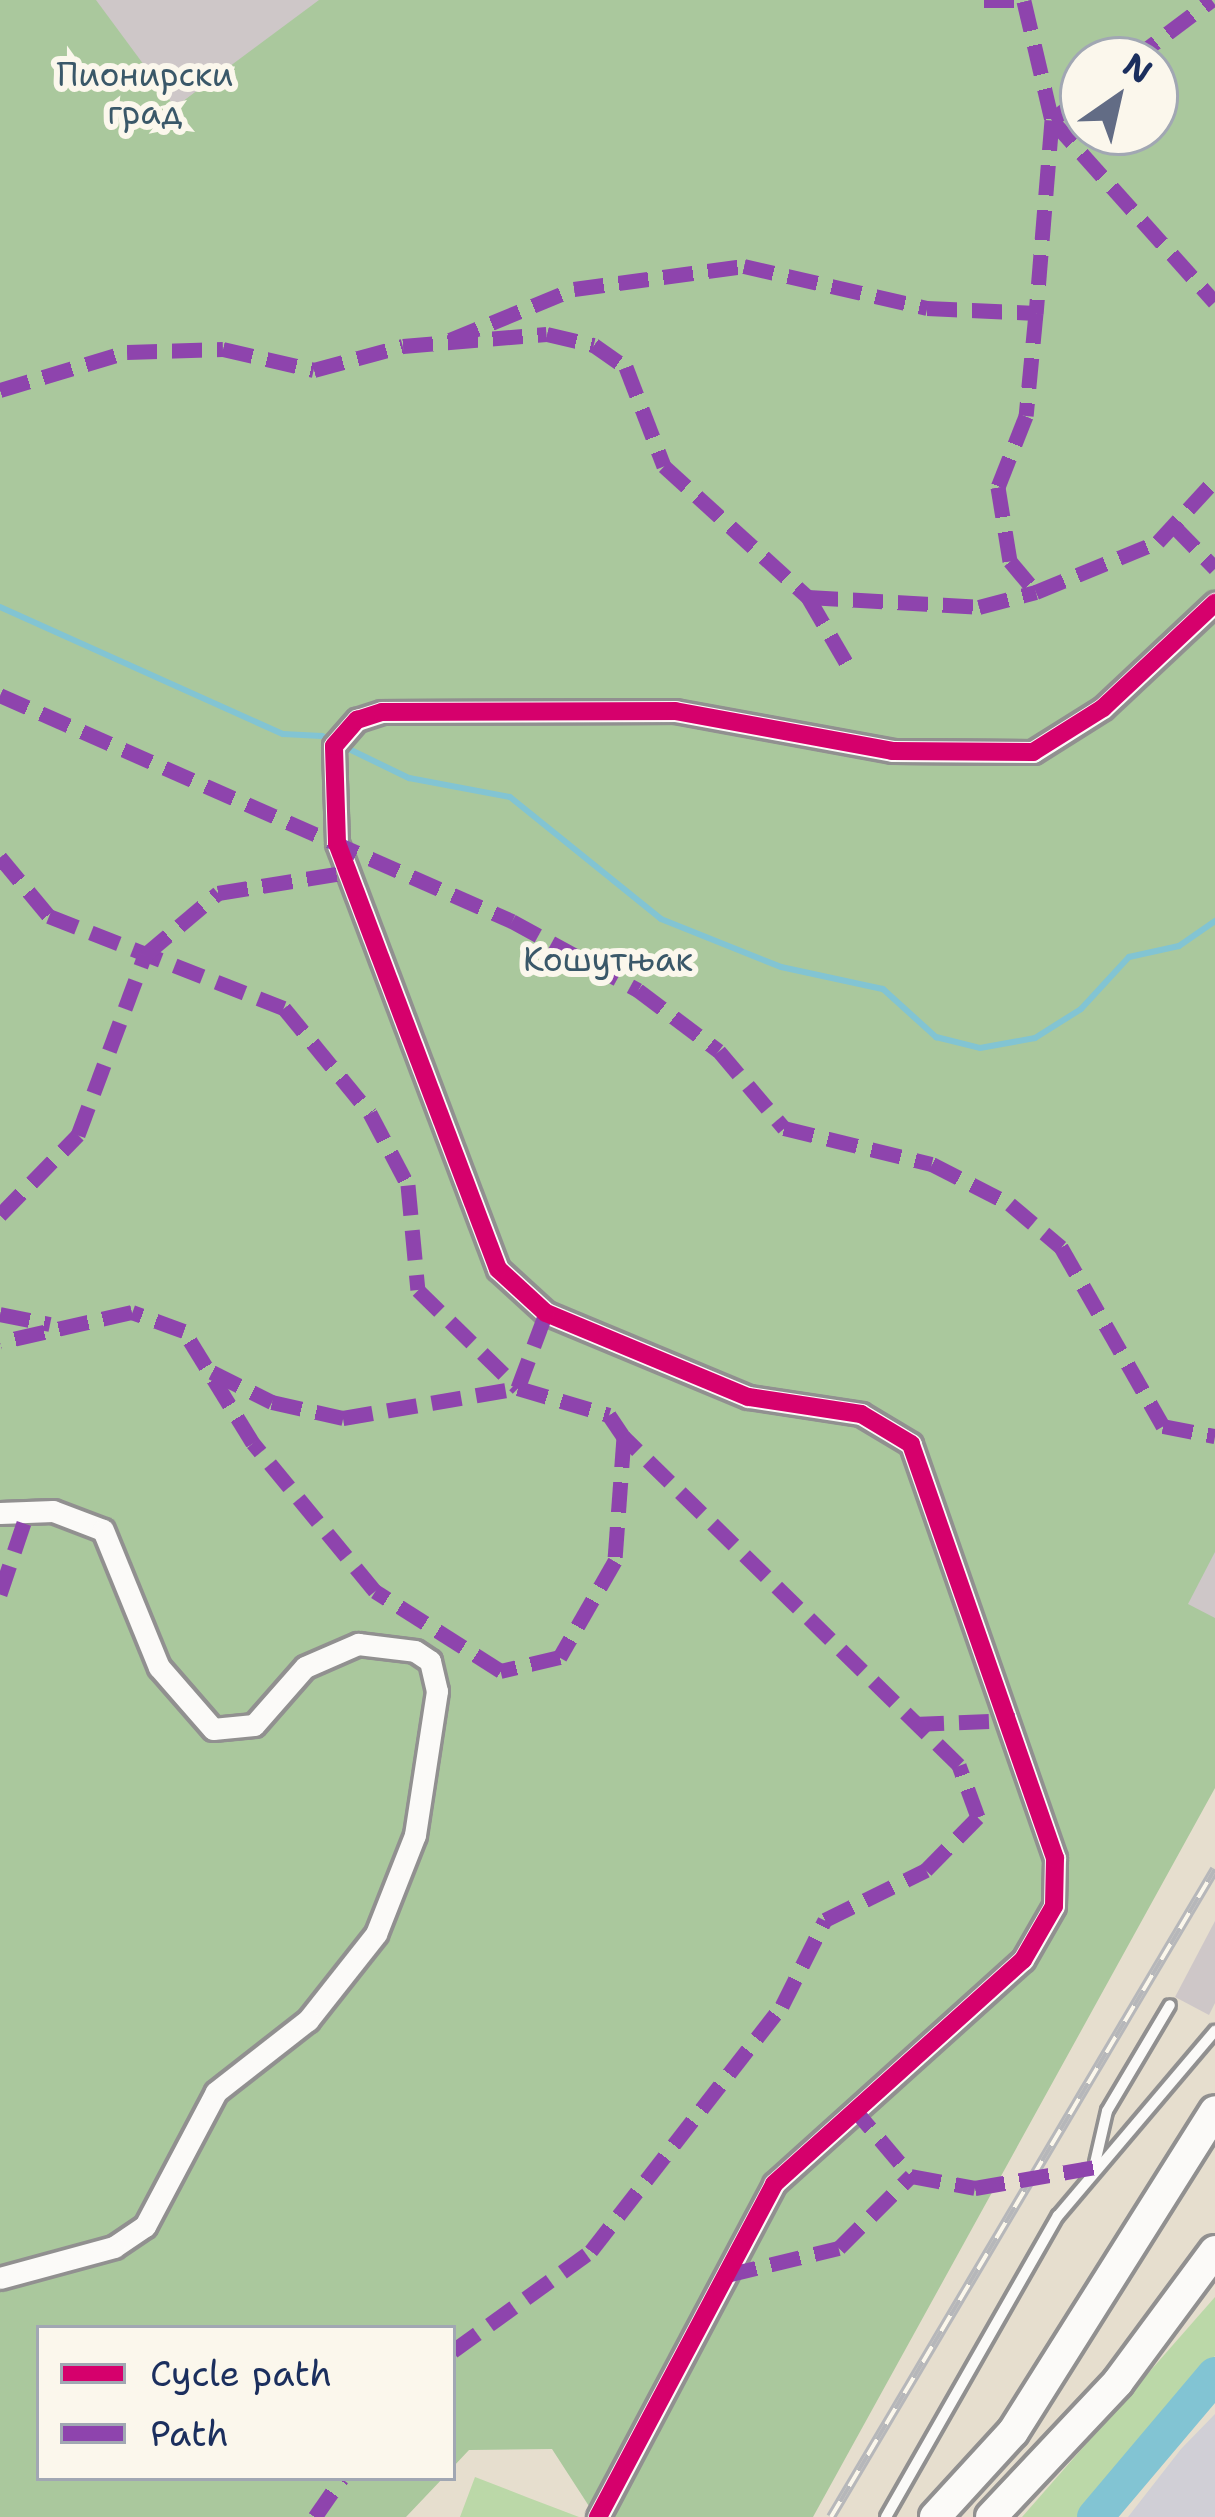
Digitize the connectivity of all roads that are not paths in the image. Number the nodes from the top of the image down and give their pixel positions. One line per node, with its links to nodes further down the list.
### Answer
1 (1215, 603): 9 (street)
2 (0, 1513): 8 (street)
3 (1170, 2005): 6 (lane)
4 (1215, 2031): 6 (lane)
5 (1213, 2126): 11 (main road)
6 (1095, 2167): 10 (lane)
7 (1210, 2262): 12 (main road)
8 (0, 2278)
9 (598, 2517)
10 (886, 2517)
11 (934, 2517)
12 (991, 2517)

